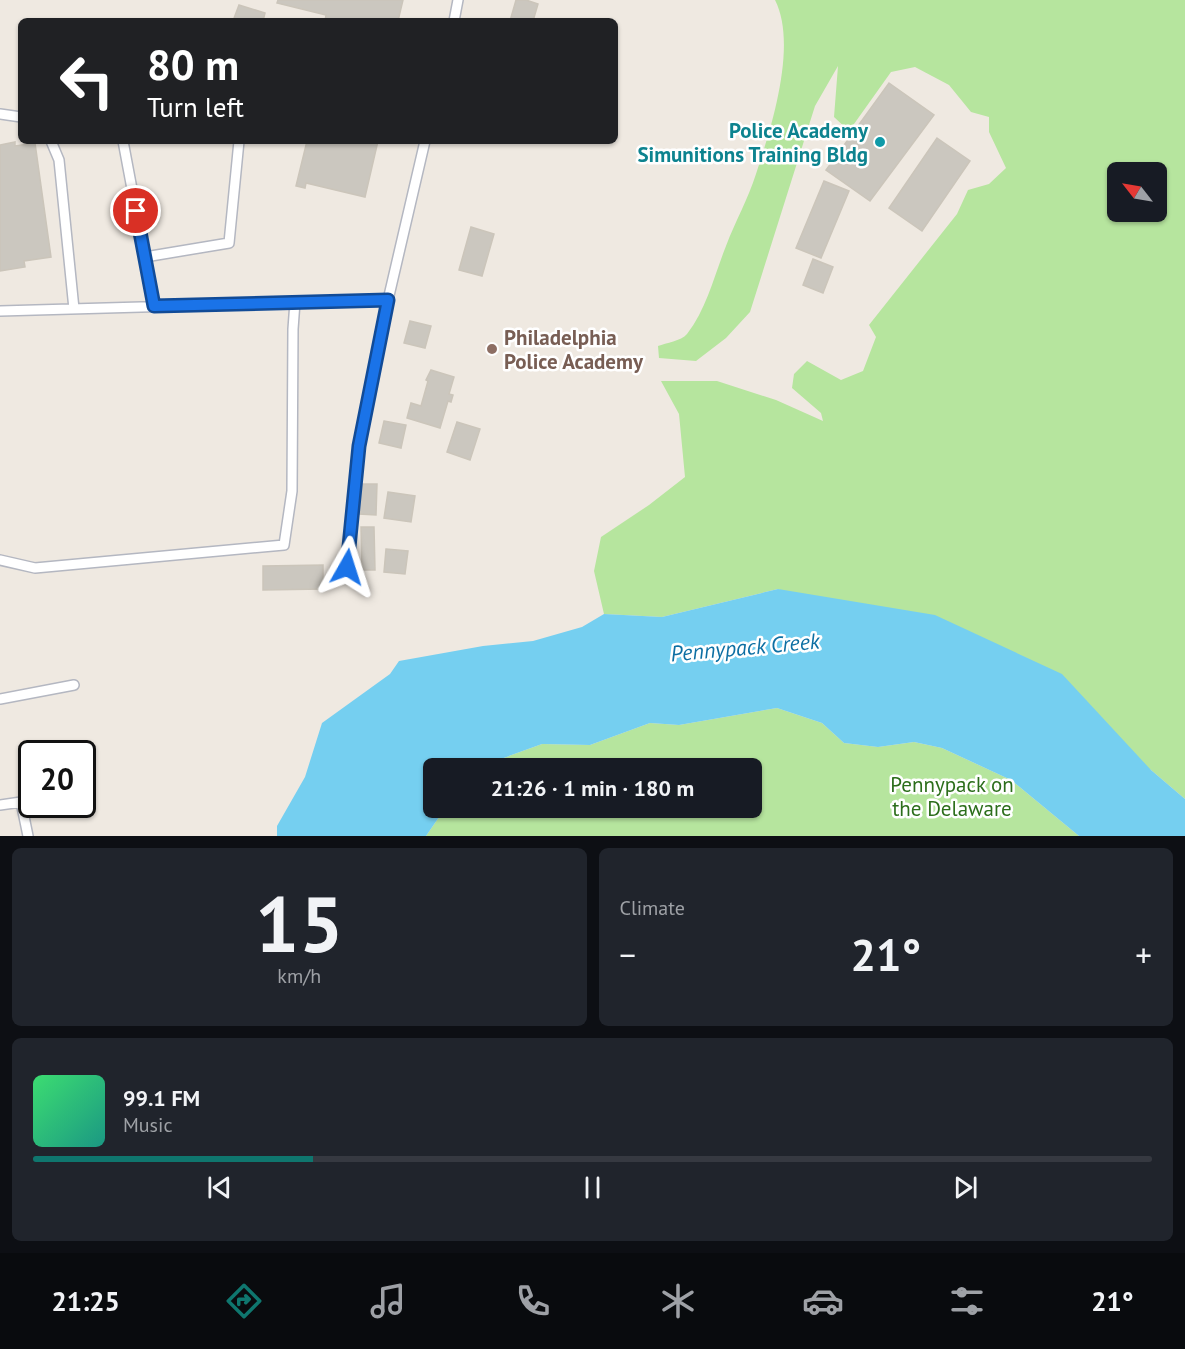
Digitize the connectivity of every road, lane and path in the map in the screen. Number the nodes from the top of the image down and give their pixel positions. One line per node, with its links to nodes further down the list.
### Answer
1 (458, 0): 2 (lane)
2 (454, 18)
3 (0, 114): 4 (lane)
4 (18, 117)
5 (52, 144): 13 (lane)
6 (124, 144): 9 (lane)
7 (239, 144): 9 (lane)
8 (425, 144): 10 (lane)
9 (145, 257): 12 (lane)
10 (388, 300): 11 (lane); 16 (lane)
11 (295, 302): 12 (lane); 15 (lane)
12 (154, 306): 13 (lane)
13 (74, 309): 14 (lane)
14 (0, 311)
15 (0, 560)
16 (347, 567)
17 (74, 685): 18 (lane)
18 (0, 699)
19 (0, 805): 20 (lane)
20 (28, 836)

